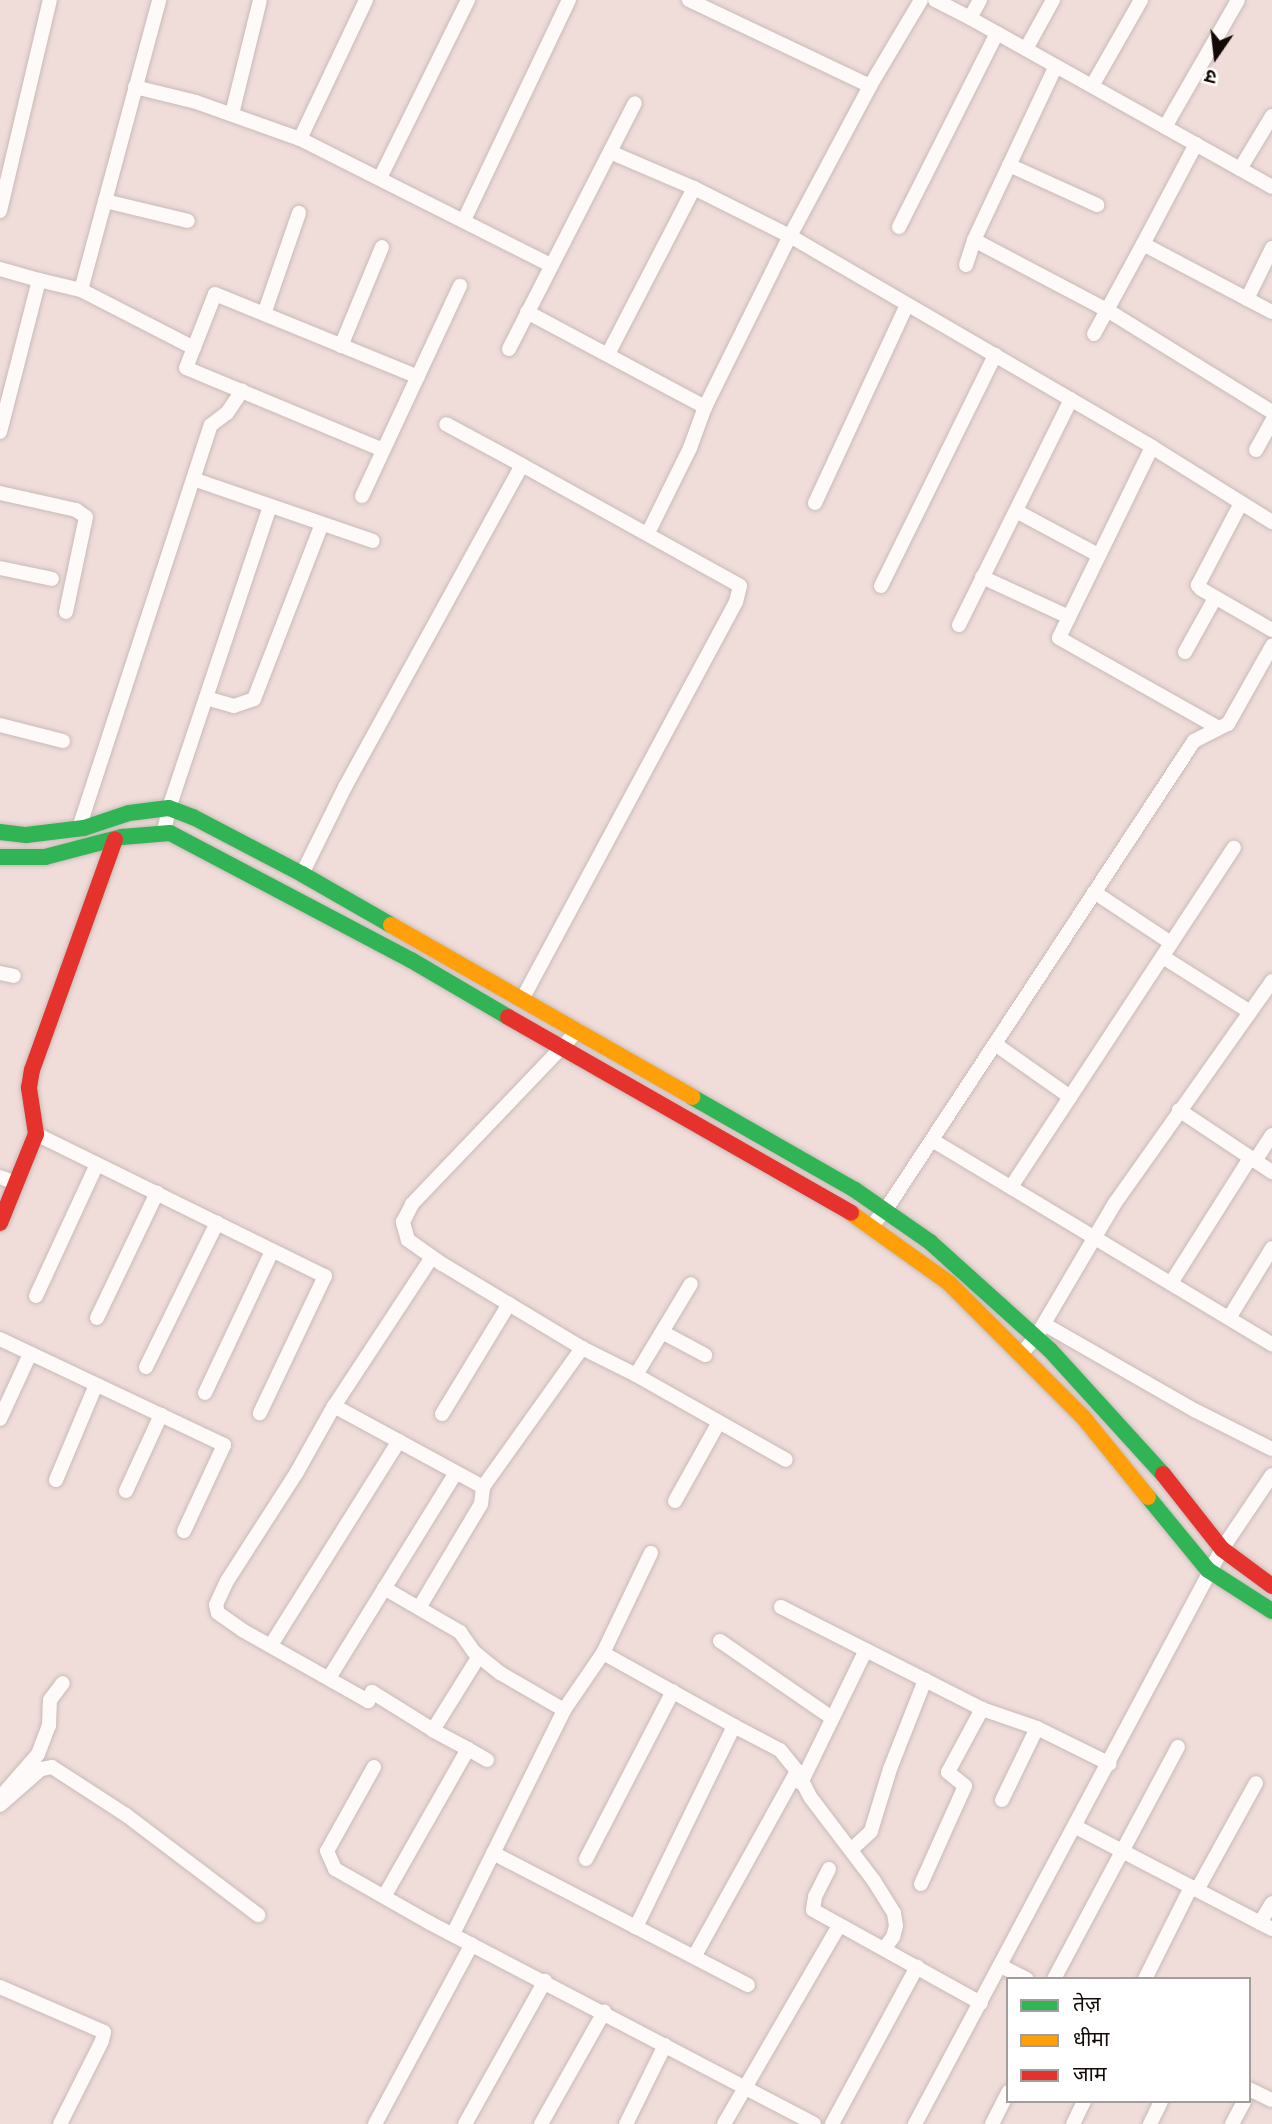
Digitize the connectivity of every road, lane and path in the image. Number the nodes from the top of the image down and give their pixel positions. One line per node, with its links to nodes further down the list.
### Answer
1 (50, 0): 35 (street)
2 (159, 0): 20 (street)
3 (260, 0): 22 (street)
4 (366, 0): 25 (street)
5 (468, 0): 30 (street)
6 (569, 0): 37 (street)
7 (689, 0): 18 (street)
8 (921, 0): 18 (street)
9 (935, 0): 14 (street)
10 (980, 0): 14 (street)
11 (1053, 0): 16 (street)
12 (1141, 0): 19 (street)
13 (1238, 0): 24 (street)
14 (971, 18): 15 (street)
15 (997, 33): 16 (street); 39 (street)
16 (1026, 49): 17 (street)
17 (1056, 66): 19 (street); 28 (street)
18 (870, 86): 40 (street)
19 (1092, 86): 24 (street)
20 (135, 87): 22 (street); 33 (street)
21 (635, 103): 27 (street)
22 (232, 114): 25 (street)
23 (1272, 116): 29 (street)
24 (1166, 127): 26 (street)
25 (300, 139): 30 (street)
26 (1196, 144): 29 (street); 42 (street)
27 (610, 152): 32 (street); 45 (street)
28 (1009, 165): 34 (street); 41 (street)
29 (1240, 169): 31 (street)
30 (380, 178): 37 (street)
31 (1272, 187)
32 (694, 188): 40 (street); 61 (street)
33 (105, 201): 38 (street); 50 (street)
34 (1097, 205)
35 (0, 211)
36 (299, 213): 56 (street)
37 (464, 220): 45 (street)
38 (188, 221)
39 (899, 227)
40 (790, 236): 52 (street); 66 (street)
41 (974, 240): 46 (street); 53 (street)
42 (1143, 244): 51 (street); 53 (street)
43 (382, 247): 58 (street)
44 (1272, 248): 51 (street)
45 (550, 265): 54 (street)
46 (966, 265)
47 (0, 269): 48 (street)
48 (39, 280): 50 (street); 70 (street)
49 (460, 286): 63 (street)
50 (81, 290): 59 (street)
51 (1247, 299): 55 (street)
52 (907, 305): 62 (street); 78 (street)
53 (1107, 310): 57 (street); 67 (street)
54 (527, 312): 60 (street); 61 (street)
55 (1272, 313)
56 (264, 314): 58 (street); 59 (street)
57 (1094, 334)
58 (341, 345): 63 (street)
59 (194, 348): 64 (street)
60 (509, 349)
61 (608, 354): 66 (street)
62 (995, 355): 65 (street); 90 (street)
63 (418, 377): 72 (street)
64 (242, 391): 72 (street); 75 (street)
65 (1071, 399): 71 (street); 81 (street)
66 (705, 407): 84 (street)
67 (1272, 412)
68 (1272, 421): 73 (street)
69 (446, 424): 74 (street)
70 (1, 425)
71 (1153, 447): 79 (street); 86 (street)
72 (383, 450): 77 (street)
73 (1256, 450)
74 (522, 465): 84 (street); 109 (street)
75 (193, 479): 80 (street); 103 (street)
76 (0, 493): 92 (street)
77 (362, 496)
78 (815, 503)
79 (1241, 503): 82 (street); 91 (street)
80 (270, 506): 83 (street); 98 (street)
81 (1016, 511): 86 (street); 88 (street)
82 (1272, 522)
83 (323, 524): 85 (street); 98 (street)
84 (648, 533): 114 (street)
85 (373, 541)
86 (1098, 555): 93 (street)
87 (0, 568): 89 (street)
88 (982, 577): 93 (street); 94 (street)
89 (52, 579)
90 (881, 586)
91 (1215, 598): 95 (street); 97 (street)
92 (66, 612)
93 (1069, 617): 100 (street)
94 (959, 625)
95 (1272, 630)
96 (1272, 646): 100 (street)
97 (1185, 652)
98 (206, 698): 102 (street)
99 (0, 725): 101 (street)
100 (1217, 727): 110 (street)
101 (63, 741)
102 (169, 808): 103 (street); 105 (street); 109 (street)
103 (79, 828): 104 (street)
104 (0, 832)
105 (164, 832): 106 (street); 118 (street)
106 (115, 839): 108 (street); 121 (street)
107 (1234, 848): 111 (street)
108 (0, 857)
109 (302, 874): 114 (street)
110 (1094, 892): 111 (street); 117 (street)
111 (1171, 943): 112 (street)
112 (1163, 957): 115 (street); 119 (street)
113 (1272, 981): 115 (street)
114 (522, 999): 116 (street)
115 (1250, 1012): 120 (street)
116 (578, 1030): 118 (street); 131 (street)
117 (995, 1044): 119 (street); 123 (street)
118 (559, 1049): 134 (street); 138 (street)
119 (1070, 1097): 129 (street)
120 (1179, 1110): 124 (street); 135 (street)
121 (36, 1133): 125 (street); 128 (street)
122 (1272, 1135): 124 (street)
123 (932, 1140): 129 (street); 131 (street)
124 (1252, 1159): 126 (street); 139 (street)
125 (97, 1164): 130 (street); 141 (street)
126 (1272, 1172)
127 (0, 1177): 128 (street)
128 (16, 1184): 132 (street)
129 (1011, 1187): 135 (street)
130 (157, 1193): 133 (street); 143 (street)
131 (885, 1211): 134 (street); 145 (street)
132 (0, 1223)
133 (217, 1223): 137 (street); 153 (street)
134 (870, 1227): 150 (street)
135 (1095, 1237): 139 (street); 145 (street)
136 (1272, 1248): 144 (street)
137 (272, 1251): 156 (street); 158 (street)
138 (432, 1257): 142 (street); 157 (street)
139 (1171, 1283): 144 (street)
140 (691, 1284): 146 (street)
141 (36, 1296)
142 (509, 1304): 149 (street); 159 (street)
143 (97, 1318)
144 (1229, 1318): 148 (street)
145 (1040, 1330): 150 (street); 164 (street); 173 (street)
146 (662, 1332): 152 (street); 154 (street)
147 (0, 1339): 151 (street)
148 (1272, 1344)
149 (582, 1348): 154 (street); 169 (street)
150 (1022, 1353): 175 (street)
151 (30, 1354): 155 (street); 161 (street)
152 (705, 1355)
153 (146, 1367)
154 (636, 1375): 162 (street)
155 (96, 1385): 160 (street); 168 (street)
156 (205, 1393)
157 (334, 1406): 163 (street); 182 (street)
158 (260, 1413)
159 (442, 1414)
160 (161, 1415): 170 (street); 172 (street)
161 (0, 1419)
162 (719, 1422): 165 (street); 171 (street)
163 (399, 1441): 166 (street); 182 (street)
164 (1272, 1448)
165 (786, 1460)
166 (455, 1474): 169 (street); 177 (street)
167 (1272, 1475): 173 (street)
168 (56, 1480)
169 (483, 1488): 179 (street)
170 (126, 1491)
171 (676, 1501)
172 (184, 1531)
173 (1222, 1549): 175 (street); 176 (street)
174 (651, 1553): 184 (street)
175 (1212, 1573): 180 (street); 199 (street)
176 (1272, 1586)
177 (384, 1588): 179 (street); 186 (street)
178 (781, 1607): 183 (street)
179 (419, 1608): 185 (street)
180 (1272, 1611)
181 (720, 1641): 192 (street)
182 (271, 1645): 186 (street)
183 (866, 1650): 187 (street); 192 (street)
184 (603, 1653): 189 (street); 191 (street)
185 (480, 1656): 191 (street); 195 (street)
186 (329, 1678): 195 (street)
187 (925, 1680): 190 (street); 206 (street)
188 (64, 1683): 204 (street)
189 (673, 1691): 193 (street); 209 (street)
190 (982, 1709): 194 (street); 211 (street)
191 (564, 1710): 208 (street)
192 (832, 1718): 201 (street)
193 (734, 1727): 201 (street); 218 (street)
194 (1038, 1728): 199 (street); 203 (street)
195 (433, 1730): 197 (street)
196 (1178, 1747): 207 (street)
197 (468, 1749): 198 (street); 213 (street)
198 (487, 1760)
199 (1110, 1764): 205 (street)
200 (374, 1767): 213 (street)
201 (799, 1777): 206 (street); 222 (street)
202 (1256, 1783): 212 (street)
203 (1002, 1800)
204 (0, 1804): 215 (street)
205 (1076, 1827): 207 (street); 223 (street)
206 (852, 1849): 221 (street)
207 (1121, 1851): 212 (street); 226 (street)
208 (493, 1853): 218 (street); 219 (street)
209 (586, 1859)
210 (830, 1869): 216 (street)
211 (920, 1884)
212 (1194, 1889): 217 (street); 227 (street)
213 (385, 1895): 219 (street)
214 (1272, 1903): 217 (street)
215 (258, 1915)
216 (839, 1926): 221 (street); 234 (street)
217 (1266, 1926)
218 (636, 1927): 222 (street)
219 (453, 1934): 220 (street)
220 (472, 1944): 228 (street); 242 (street)
221 (884, 1949): 224 (street)
222 (694, 1957): 229 (street)
223 (1001, 1966): 225 (street); 231 (street)
224 (917, 1967): 231 (street); 248 (street)
225 (1023, 1977)
226 (1056, 1977)
227 (1146, 1977)
228 (545, 1981): 232 (street); 243 (street)
229 (748, 1985)
230 (0, 1987): 241 (street)
231 (981, 2003): 249 (street)
232 (604, 2012): 233 (street); 244 (street)
233 (665, 2045): 234 (street); 245 (street)
234 (744, 2086): 246 (street); 247 (street)
235 (1251, 2094): 237 (street)
236 (1006, 2096): 250 (street)
237 (1272, 2100)
238 (1083, 2103): 251 (street)
239 (1160, 2103): 252 (street)
240 (1243, 2103): 253 (street)
241 (61, 2124)
242 (375, 2124)
243 (465, 2124)
244 (541, 2124)
245 (626, 2124)
246 (724, 2124)
247 (814, 2124)
248 (832, 2124)
249 (915, 2124)
250 (992, 2124)
251 (1073, 2124)
252 (1150, 2124)
253 (1232, 2124)

